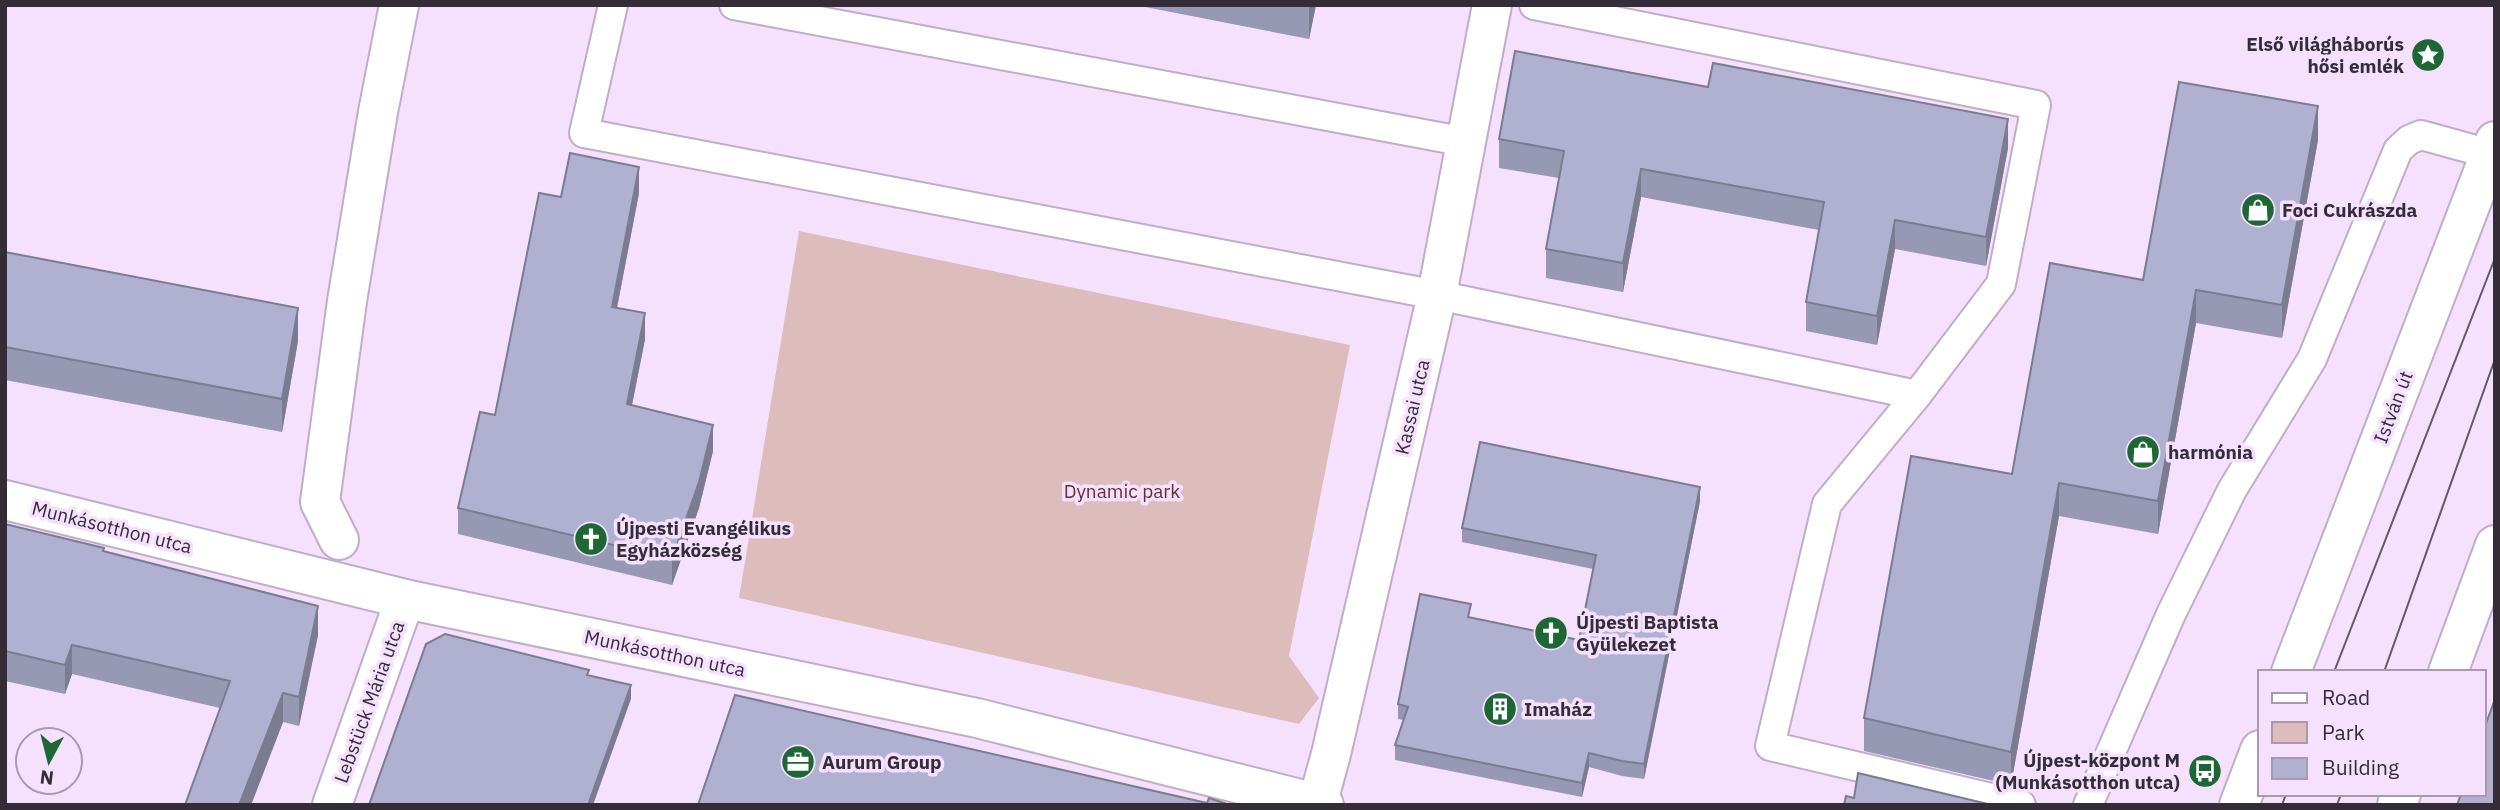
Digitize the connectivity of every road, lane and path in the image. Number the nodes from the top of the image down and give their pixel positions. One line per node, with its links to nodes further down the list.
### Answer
1 (399, 5): 11 (street)
2 (613, 5): 8 (lane)
3 (734, 5): 6 (lane)
4 (1492, 5): 6 (street, Kassai utca)
5 (1534, 5): 9 (lane)
6 (1466, 142): 8 (street, Kassai utca)
7 (2492, 148): 14 (street, István út); 20 (lane)
8 (1437, 295): 9 (lane); 17 (street, Kassai utca)
9 (1917, 395): 19 (lane)
10 (5, 500): 13 (street, Munkásotthon utca)
11 (340, 541)
12 (2495, 545): 15 (street)
13 (405, 599): 17 (street, Munkásotthon utca); 18 (street, Lebstück Mária utca)
14 (2292, 670)
15 (2449, 670)
16 (2258, 755): 21 (street)
17 (1320, 804)
18 (332, 805)
19 (2021, 805)
20 (2088, 805)
21 (2239, 805)

